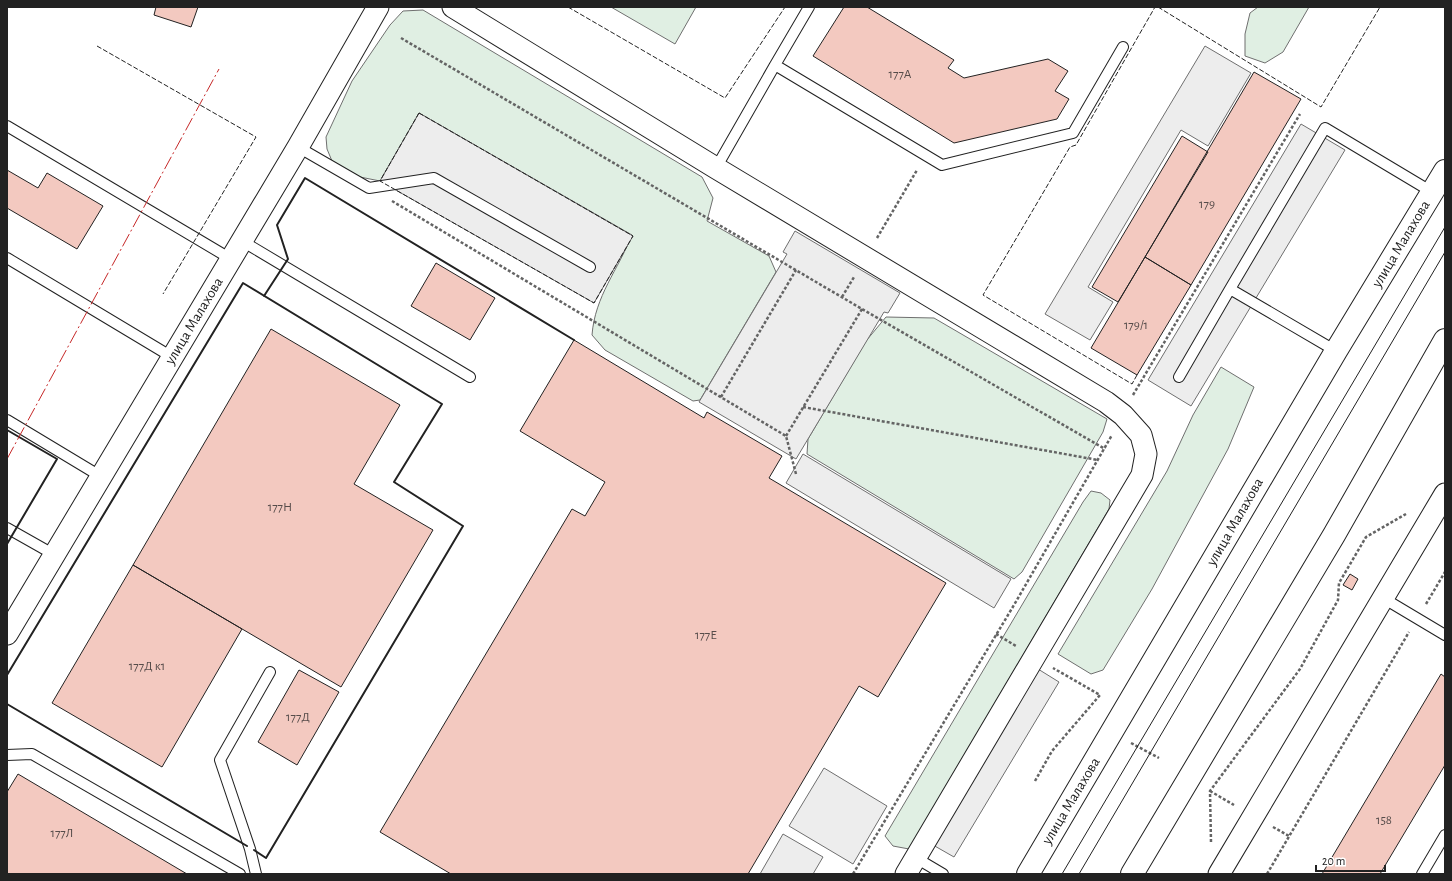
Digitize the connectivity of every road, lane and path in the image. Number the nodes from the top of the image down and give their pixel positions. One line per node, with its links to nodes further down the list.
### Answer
1 (378, 7): 9 (street, улица Малахова)
2 (453, 7): 11 (street)
3 (809, 7): 6 (lane)
4 (401, 38): 20 (path)
5 (1123, 47): 10 (lane)
6 (776, 66): 10 (lane); 11 (lane)
7 (1300, 114): 31 (path)
8 (7, 126): 18 (lane)
9 (298, 146): 13 (lane); 15 (street, улица Малахова)
10 (926, 156): 16 (path)
11 (716, 168): 16 (street)
12 (1445, 171): 14 (main road, улица Малахова)
13 (369, 188): 19 (lane); 29 (path)
14 (1432, 192): 21 (lane); 25 (main road, улица Малахова)
15 (242, 241): 18 (street, улица Малахова); 27 (lane)
16 (866, 257): 22 (path); 31 (street)
17 (7, 258): 26 (lane)
18 (231, 259): 26 (street, улица Малахова)
19 (590, 267)
20 (796, 270): 22 (path); 29 (path)
21 (1230, 289): 25 (lane); 28 (lane)
22 (842, 297): 23 (path)
23 (862, 309): 30 (path); 34 (path)
24 (1445, 340): 61 (main road)
25 (1336, 351): 60 (main road, улица Малахова)
26 (172, 357): 37 (street, улица Малахова)
27 (470, 377)
28 (1179, 377)
29 (721, 397): 33 (path)
30 (803, 407): 33 (path); 35 (path)
31 (1123, 415): 34 (path); 55 (street)
32 (7, 420): 37 (lane)
33 (786, 436): 36 (path)
34 (1104, 449): 35 (path)
35 (1098, 460): 58 (path)
36 (796, 474)
37 (100, 476): 41 (street, улица Малахова)
38 (1445, 494): 43 (street)
39 (1412, 511): 54 (path)
40 (7, 528): 41 (lane)
41 (53, 554): 45 (street, улица Малахова)
42 (1445, 572): 44 (path)
43 (1383, 598): 44 (lane); 62 (street)
44 (1417, 618): 46 (lane); 63 (path)
45 (7, 634)
46 (1445, 636)
47 (270, 672): 57 (lane)
48 (1100, 695): 52 (path)
49 (1134, 737): 51 (path)
50 (7, 755): 56 (lane)
51 (1159, 758)
52 (1035, 781)
53 (1445, 835): 64 (lane)
54 (1211, 844)
55 (911, 866): 59 (lane)
56 (240, 874)
57 (256, 874)
58 (853, 874)
59 (943, 874)
60 (1028, 874)
61 (1132, 874)
62 (1219, 874)
63 (1267, 874)
64 (1422, 874)

